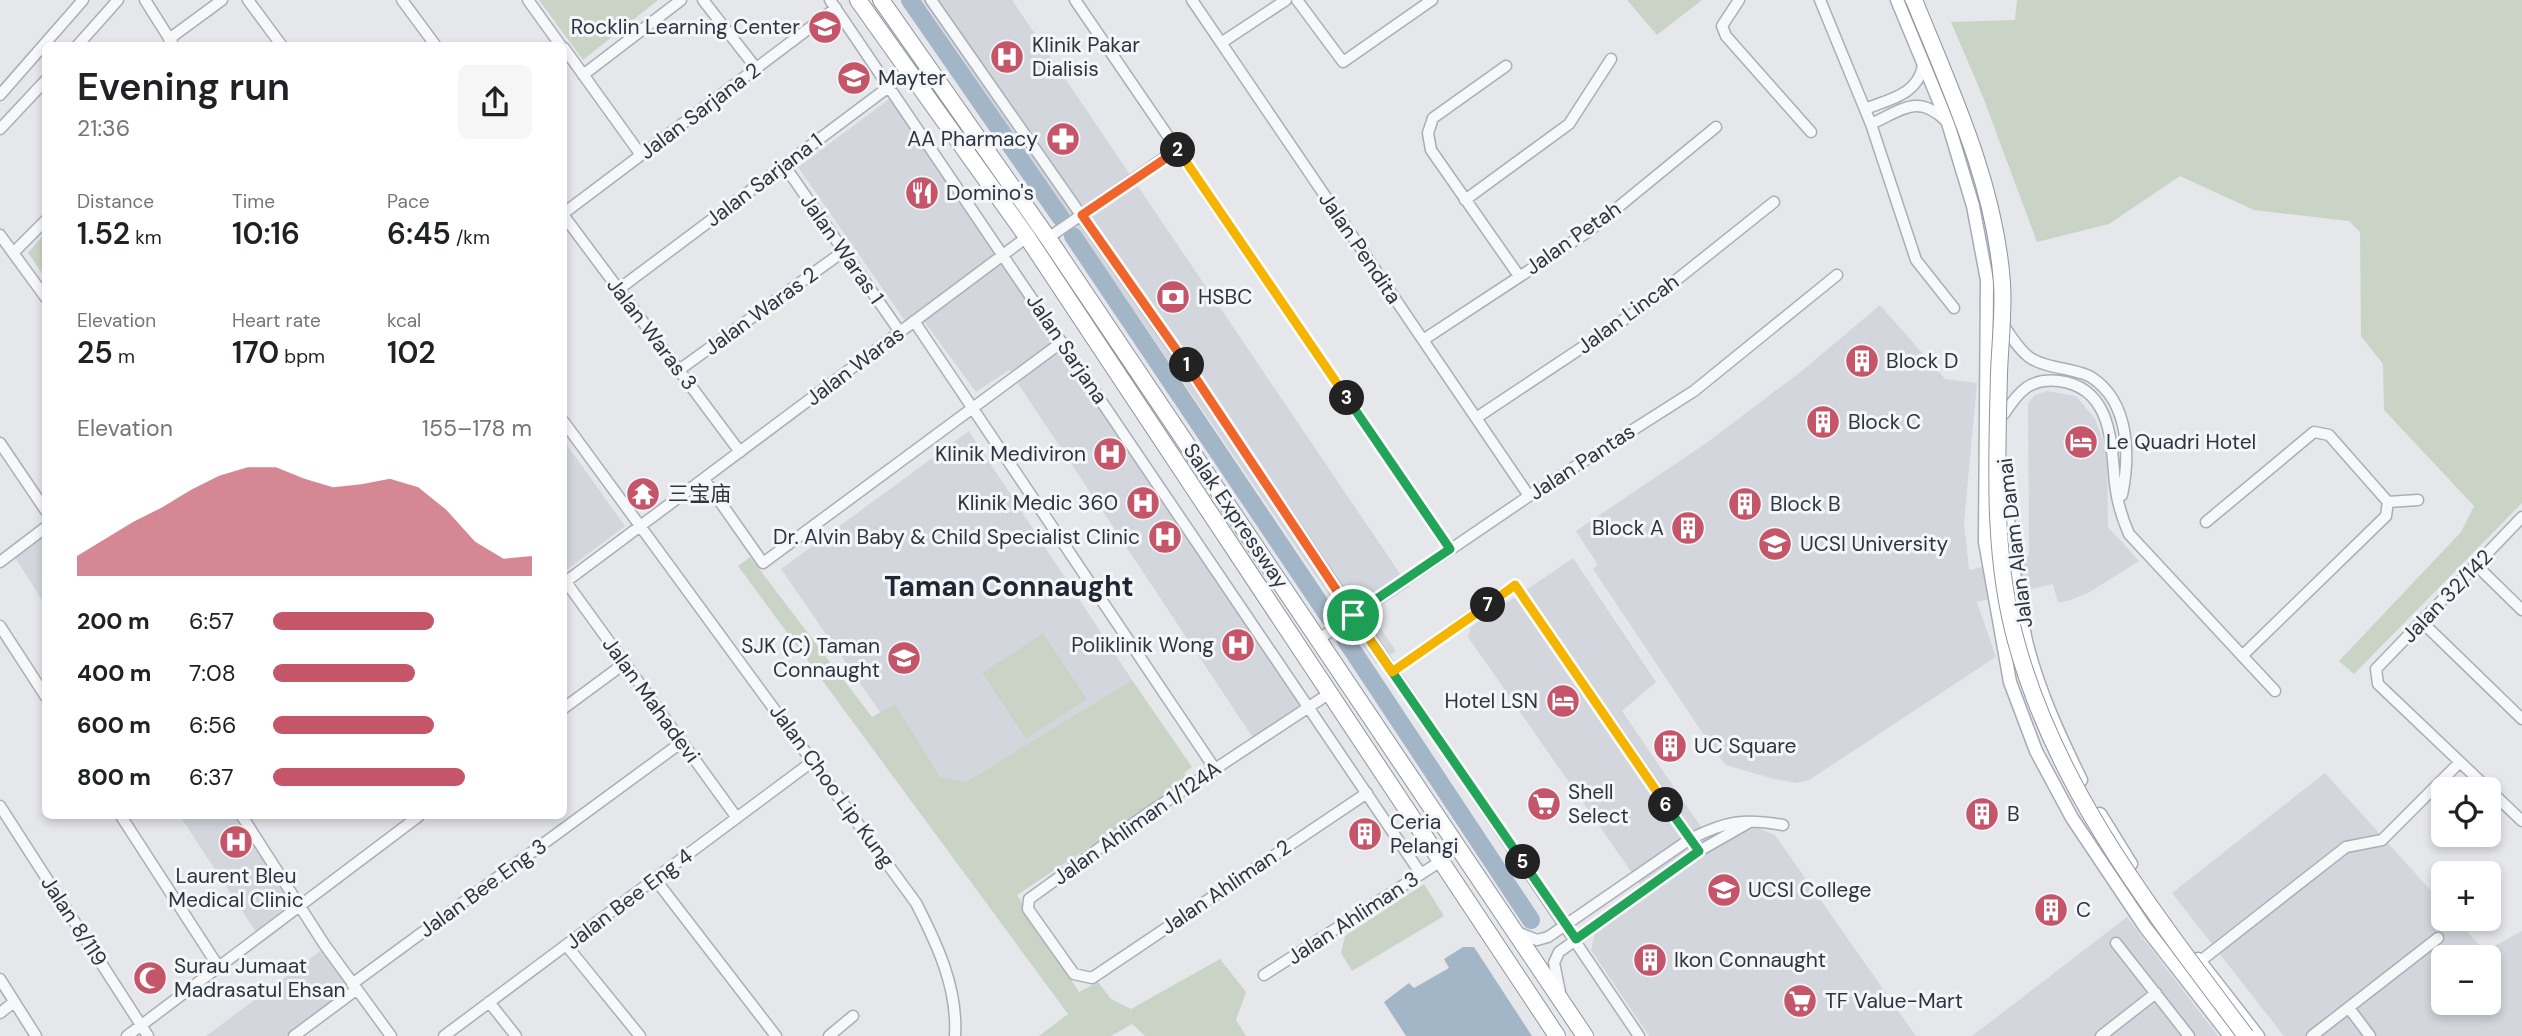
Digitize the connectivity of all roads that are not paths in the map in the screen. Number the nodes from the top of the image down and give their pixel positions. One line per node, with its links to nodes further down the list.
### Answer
1 (83, 0): 23 (street)
2 (118, 0): 24 (street)
3 (145, 0): 25 (street)
4 (222, 0): 25 (street)
5 (248, 0): 26 (street)
6 (402, 0): 27 (street)
7 (528, 0): 28 (street)
8 (681, 0): 37 (street)
9 (703, 0): 35 (street)
10 (858, 0): 36 (highway, Salak Expressway)
11 (881, 0): 58 (highway, Salak Expressway)
12 (931, 0): 53 (street)
13 (1075, 0): 47 (street)
14 (1192, 0): 29 (street, Jalan Pendita)
15 (1286, 0): 29 (street)
16 (1297, 0): 17 (street)
17 (1432, 0)
18 (1739, 0): 46 (street)
19 (1820, 0): 41 (street)
20 (1897, 0): 34 (main road, Jalan Alam Damai)
21 (1912, 0): 68 (main road, Jalan Alam Damai); 169 (highway, bridge); 170 (highway, bridge)
22 (833, 4): 35 (street, Jalan Sarjana 2); 39 (street, Jalan Sarjana)
23 (46, 42)
24 (81, 42)
25 (171, 42)
26 (279, 42)
27 (433, 42)
28 (558, 42)
29 (1221, 43): 70 (street, Jalan Pendita)
30 (42, 47): 40 (street)
31 (567, 54): 37 (street)
32 (1611, 59): 50 (street)
33 (1506, 66): 50 (street)
34 (1923, 66): 41 (street); 42 (main road, Jalan Alam Damai)
35 (756, 68): 48 (street, Jalan Sarjana 2)
36 (910, 71): 39 (street, Jalan Sarjana 1); 57 (highway, Salak Expressway)
37 (583, 75): 48 (street)
38 (42, 84): 45 (street)
39 (889, 86): 49 (street, Jalan Sarjana 1); 61 (street, Jalan Sarjana)
40 (0, 95)
41 (1865, 108): 43 (street)
42 (1948, 123): 43 (street); 140 (main road, Jalan Alam Damai)
43 (1871, 124): 66 (street)
44 (1716, 127): 63 (street, Jalan Petah)
45 (0, 129)
46 (1811, 132)
47 (1177, 149): 53 (street); 93 (street)
48 (641, 155): 52 (street, Jalan Sarjana 2)
49 (784, 166): 59 (street, Jalan Waras 1); 65 (street, Jalan Sarjana 1)
50 (1465, 200): 63 (street)
51 (1774, 202): 77 (street, Jalan Lincah)
52 (567, 213)
53 (1082, 215): 58 (street); 99 (street)
54 (567, 219): 65 (street, Jalan Waras 3)
55 (42, 224): 60 (street)
56 (0, 234): 60 (street)
57 (1027, 237): 61 (street, Jalan Waras); 108 (highway, Salak Expressway)
58 (1048, 239): 102 (highway, Salak Expressway)
59 (844, 251): 69 (street, Jalan Waras 1); 72 (street, Jalan Waras 2)
60 (13, 253): 64 (street)
61 (1003, 254): 67 (street, Jalan Waras); 71 (street, Jalan Sarjana)
62 (1837, 275): 84 (street, Jalan Pantas)
63 (1519, 276): 70 (street, Jalan Petah)
64 (42, 289)
65 (619, 289): 72 (street, Jalan Waras 3)
66 (1954, 307)
67 (914, 321): 69 (street, Jalan Waras); 74 (street)
68 (2006, 329): 73 (street); 76 (main road, Jalan Alam Damai)
69 (900, 332): 82 (street, Jalan Waras)
70 (1423, 340): 77 (street, Jalan Pendita)
71 (1062, 342): 74 (street); 110 (street, Jalan Sarjana)
72 (679, 370): 82 (street, Jalan Waras 3)
73 (2113, 404): 75 (street); 78 (street)
74 (973, 408): 83 (street); 115 (street)
75 (2101, 410): 76 (street); 80 (street)
76 (2004, 414): 137 (main road, Jalan Alam Damai)
77 (1476, 418): 84 (street, Jalan Pendita)
78 (2122, 425): 80 (street); 86 (street)
79 (567, 426): 91 (street, Jalan Choo Lip Kung)
80 (2109, 429): 86 (street)
81 (0, 443): 88 (street)
82 (740, 452): 83 (street, Jalan Waras)
83 (704, 479): 91 (street, Jalan Waras)
84 (1529, 496): 93 (street, Jalan Pantas)
85 (2418, 500): 87 (street)
86 (2120, 502): 103 (street)
87 (2389, 502): 90 (street); 103 (street)
88 (42, 505)
89 (2522, 517): 95 (street, Jalan 32/142)
90 (2206, 522)
91 (641, 526): 96 (street, Jalan Waras); 113 (street, Jalan Choo Lip Kung)
92 (42, 530): 94 (street)
93 (1450, 549): 99 (street, Jalan Pantas)
94 (0, 562)
95 (2476, 565): 98 (street); 100 (street, Jalan 32/142)
96 (567, 581)
97 (567, 585): 104 (street, Jalan Mahadevi)
98 (2522, 610)
99 (1353, 615): 102 (street, Jalan Pantas); 105 (street)
100 (2422, 622): 111 (street); 114 (street, Jalan 32/142)
101 (0, 626): 106 (street)
102 (1319, 639): 132 (highway, Salak Expressway)
103 (2242, 656): 107 (street)
104 (625, 663): 109 (street); 112 (street, Jalan Mahadevi)
105 (1392, 672): 125 (street); 131 (street)
106 (42, 691)
107 (2275, 691)
108 (1330, 693): 110 (street, Jalan Ahliman 1/124A); 127 (highway, Salak Expressway)
109 (567, 706)
110 (1308, 707): 115 (street, Jalan Ahliman 1/124A); 116 (street, Jalan Sarjana)
111 (2522, 719)
112 (682, 742): 118 (street, Jalan Mahadevi); 143 (street, Jalan Bee Eng 3)
113 (813, 761): 118 (street, Jalan Bee Eng 4); 162 (street, Jalan Choo Lip Kung)
114 (2460, 762): 123 (street); 137 (street)
115 (1215, 769): 141 (street, Jalan Ahliman 1/124A)
116 (1367, 793): 128 (street, Jalan Sarjana); 141 (street, Jalan Ahliman 2)
117 (0, 806): 151 (street, Jalan 8/119)
118 (737, 818): 129 (street, Jalan Bee Eng 4)
119 (123, 819): 138 (street)
120 (246, 819): 130 (street)
121 (415, 819): 130 (street)
122 (1754, 820): 124 (street); 125 (street); 126 (street)
123 (2522, 821)
124 (1783, 825)
125 (1690, 839): 126 (street); 131 (street)
126 (1699, 851): 134 (street)
127 (1441, 861): 128 (street, Jalan Ahliman 3); 163 (highway, Salak Expressway)
128 (1421, 874): 139 (street, Jalan Ahliman 3)
129 (655, 879): 136 (street, Jalan Bee Eng 4); 160 (street)
130 (298, 905): 138 (street); 143 (street)
131 (1567, 925): 132 (street); 134 (street)
132 (1514, 930): 147 (highway, Salak Expressway)
133 (2438, 938): 148 (street)
134 (1576, 939): 147 (street); 165 (street)
135 (2116, 943): 144 (street)
136 (566, 945): 146 (street, Jalan Bee Eng 4); 159 (street)
137 (2200, 962): 140 (street); 171 (main road, Jalan Alam Damai)
138 (218, 966): 151 (street)
139 (1265, 975)
140 (2183, 975): 168 (main road, Jalan Alam Damai)
141 (1084, 978)
142 (0, 979): 145 (street)
143 (354, 987): 155 (street, Jalan Bee Eng 3); 156 (street)
144 (2156, 993): 166 (street); 167 (street)
145 (14, 1002): 149 (street); 152 (street)
146 (489, 1002): 157 (street, Jalan Bee Eng 4); 158 (street)
147 (1563, 1003): 164 (highway, Salak Expressway)
148 (2349, 1008): 172 (street); 173 (street)
149 (0, 1013)
150 (853, 1016): 161 (street)
151 (141, 1025): 153 (street); 154 (street, Jalan 8/119)
152 (36, 1036)
153 (127, 1036)
154 (148, 1036)
155 (294, 1036)
156 (391, 1036)
157 (444, 1036)
158 (516, 1036)
159 (640, 1036)
160 (776, 1036)
161 (829, 1036)
162 (955, 1036)
163 (1557, 1036)
164 (1585, 1036)
165 (1639, 1036)
166 (2101, 1036)
167 (2189, 1036)
168 (2230, 1036)
169 (2240, 1036)
170 (2246, 1036)
171 (2258, 1036)
172 (2312, 1036)
173 (2370, 1036)

